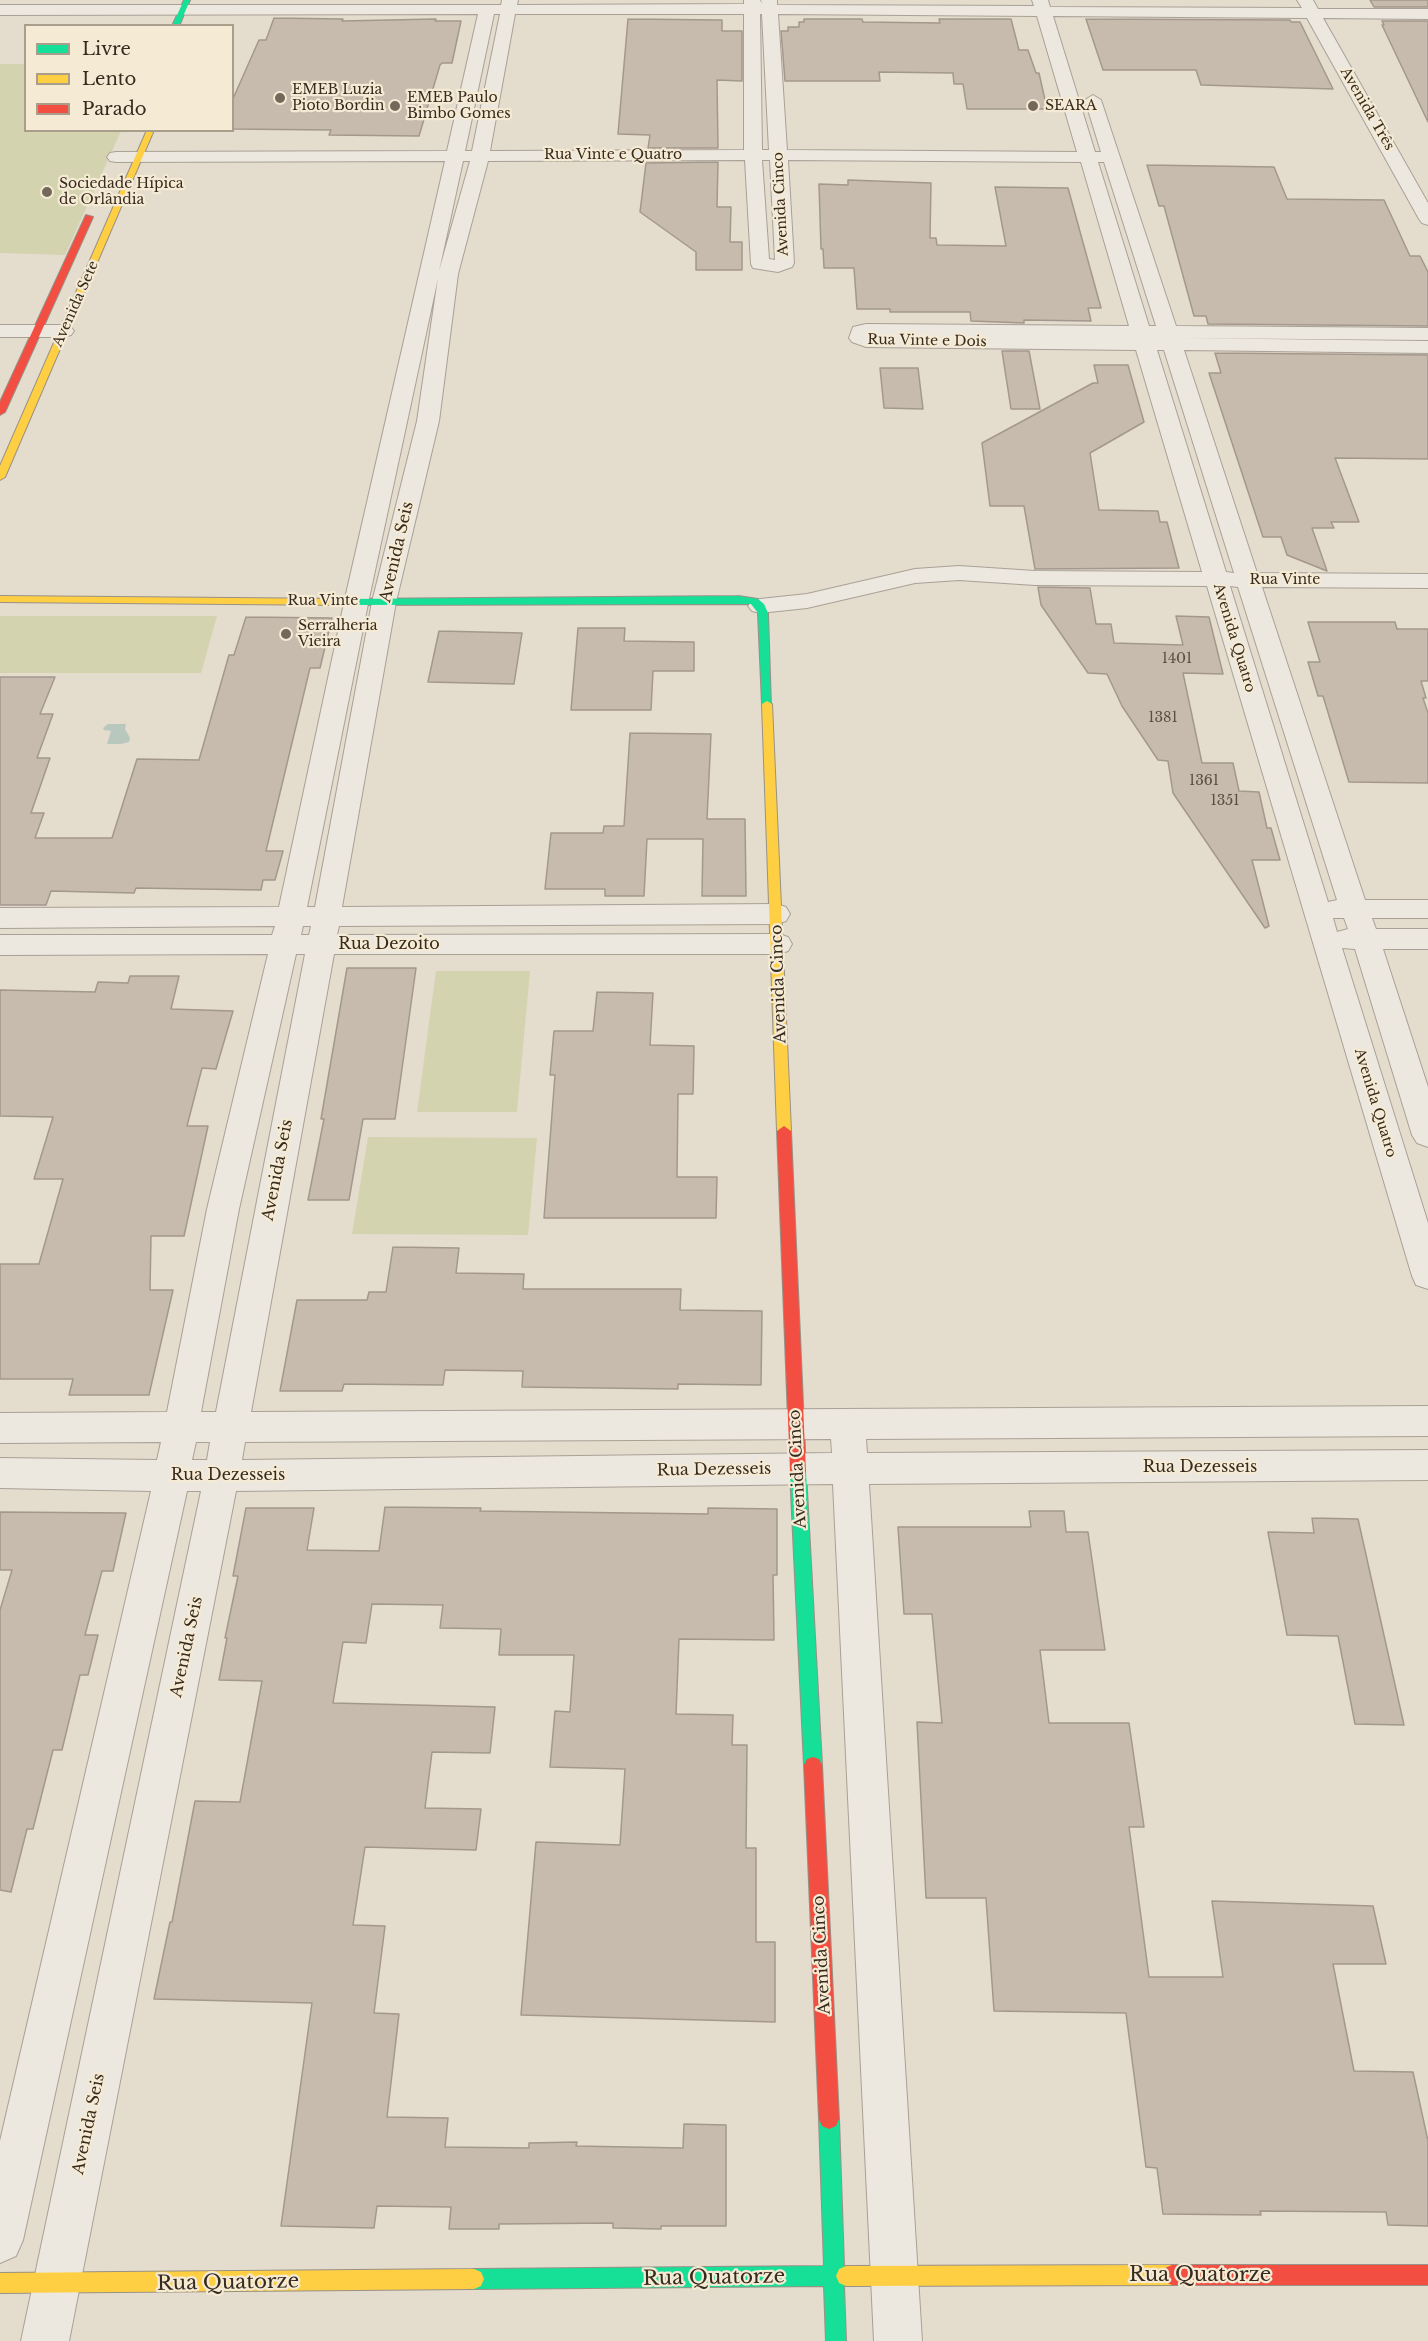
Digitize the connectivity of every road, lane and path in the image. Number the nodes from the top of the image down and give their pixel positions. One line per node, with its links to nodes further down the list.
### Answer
1 (0, 3): 11 (street)
2 (488, 4): 3 (street); 6 (street); 19 (street, Avenida Seis)
3 (509, 4): 4 (street); 19 (street, Avenida Seis)
4 (761, 4): 7 (street); 18 (street, Avenida Cinco); 20 (street, Avenida Cinco)
5 (185, 5): 6 (street); 11 (street); 14 (street)
6 (205, 5): 15 (street)
7 (1052, 5): 8 (street); 21 (street, Avenida Quatro)
8 (1308, 6): 9 (street); 24 (street, Avenida Três)
9 (1332, 6): 10 (street); 13 (street); 16 (street)
10 (1428, 6)
11 (34, 7): 12 (street)
12 (0, 10)
13 (1428, 14)
14 (176, 24)
15 (197, 24)
16 (1348, 34)
17 (145, 145): 19 (street, Rua Vinte e Quatro); 22 (street, Rua Vinte e Quatro); 28 (street, Avenida Sete)
18 (753, 150): 19 (street, Rua Vinte e Quatro); 20 (street, Rua Vinte e Quatro); 20 (street, Avenida Cinco)
19 (468, 151): 40 (street, Avenida Seis)
20 (778, 151): 21 (street, Rua Vinte e Quatro)
21 (1097, 152): 29 (street, Avenida Quatro); 30 (street, Avenida Quatro)
22 (115, 159)
23 (95, 205): 27 (street, Avenida Sete)
24 (1428, 219)
25 (0, 331): 27 (street)
26 (1428, 334): 30 (street, Rua Vinte e Dois)
27 (34, 338): 28 (street); 31 (street); 33 (street, Avenida Sete)
28 (60, 338): 34 (street, Avenida Sete)
29 (1141, 338): 29 (street, Rua Vinte e Dois); 30 (street, Rua Vinte e Dois); 36 (street, Avenida Quatro)
30 (1171, 338): 32 (street, Rua Vinte e Dois); 37 (street, Avenida Quatro)
31 (0, 346)
32 (1428, 347)
33 (0, 412)
34 (0, 477)
35 (1428, 581): 37 (street, Rua Vinte)
36 (1220, 589): 37 (street, Rua Vinte); 41 (street, Rua Vinte); 42 (street, Avenida Quatro)
37 (1252, 589): 39 (street, Rua Vinte); 43 (street, Avenida Quatro)
38 (0, 599): 40 (street, Rua Vinte)
39 (1428, 600)
40 (370, 602): 41 (street, Rua Vinte); 47 (street, Avenida Seis); 48 (street, Avenida Seis)
41 (757, 604): 45 (street, Avenida Cinco)
42 (1315, 908): 43 (street); 49 (street, Avenida Quatro)
43 (1354, 909): 44 (street); 50 (street, Avenida Quatro)
44 (1428, 909)
45 (776, 914): 48 (street, Rua Dezoito); 53 (street, Avenida Cinco)
46 (0, 918): 47 (street, Rua Dezoito)
47 (288, 930): 48 (street, Rua Dezoito); 52 (street, Rua Dezoito); 61 (street, Avenida Seis)
48 (324, 930): 53 (street, Rua Dezoito); 59 (street, Avenida Seis)
49 (1325, 939): 50 (street); 55 (street, Avenida Quatro)
50 (1366, 939): 51 (street); 54 (street, Avenida Quatro)
51 (1428, 939)
52 (0, 945)
53 (778, 945): 58 (street, Avenida Cinco)
54 (1428, 1135)
55 (1428, 1276)
56 (1428, 1421): 57 (street)
57 (848, 1423): 58 (street); 64 (street)
58 (796, 1425): 59 (street); 63 (street, Avenida Cinco)
59 (231, 1427): 61 (street); 67 (street, Avenida Seis)
60 (0, 1428): 61 (street)
61 (181, 1428): 66 (street, Avenida Seis)
62 (1428, 1466): 64 (street, Rua Dezesseis)
63 (798, 1469): 64 (street, Rua Dezesseis); 67 (street, Rua Dezesseis); 71 (street, Avenida Cinco)
64 (850, 1469): 70 (street)
65 (0, 1473): 66 (street, Rua Dezesseis)
66 (171, 1475): 67 (street, Rua Dezesseis); 68 (street, Avenida Seis)
67 (221, 1476): 73 (street, Avenida Seis)
68 (0, 2240)
69 (1428, 2275): 70 (street, Rua Quatorze)
70 (894, 2276): 71 (street, Rua Quatorze); 76 (street)
71 (834, 2277): 73 (street, Rua Quatorze); 75 (street, Avenida Cinco)
72 (0, 2283): 73 (street, Rua Quatorze)
73 (56, 2284): 74 (street, Avenida Seis)
74 (45, 2341)
75 (836, 2341)
76 (898, 2341)

